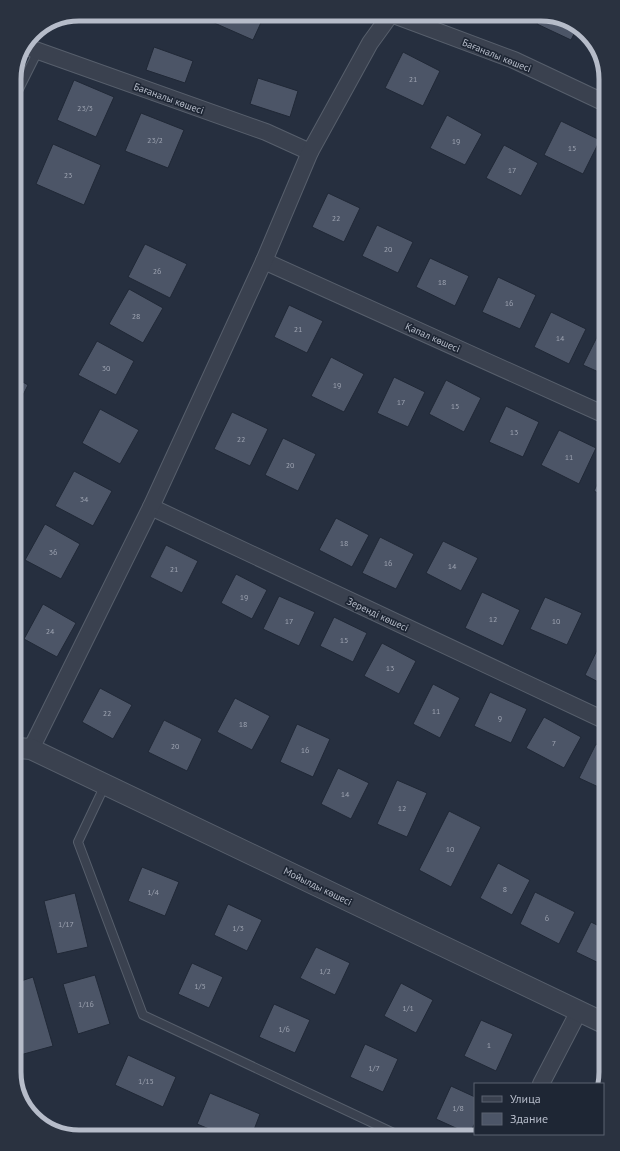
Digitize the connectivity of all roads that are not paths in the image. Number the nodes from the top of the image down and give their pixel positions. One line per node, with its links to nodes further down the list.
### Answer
1 (386, 21): 6 (street)
2 (410, 21): 5 (street, Бағаналы көшесі)
3 (32, 49): 4 (lane); 6 (street, Бағаналы көшесі)
4 (21, 80)
5 (599, 100)
6 (310, 152): 7 (street)
7 (264, 261): 8 (street, Қапал көшесі); 9 (street)
8 (599, 412)
9 (151, 507): 10 (street, Зеренді көшесі); 11 (street)
10 (599, 718)
11 (24, 749): 12 (street, Мойылды көшесі)
12 (105, 785): 13 (street, Мойылды көшесі); 16 (lane)
13 (579, 1011): 14 (street, Мойылды көшесі); 15 (street)
14 (599, 1021)
15 (541, 1083)
16 (387, 1130)

